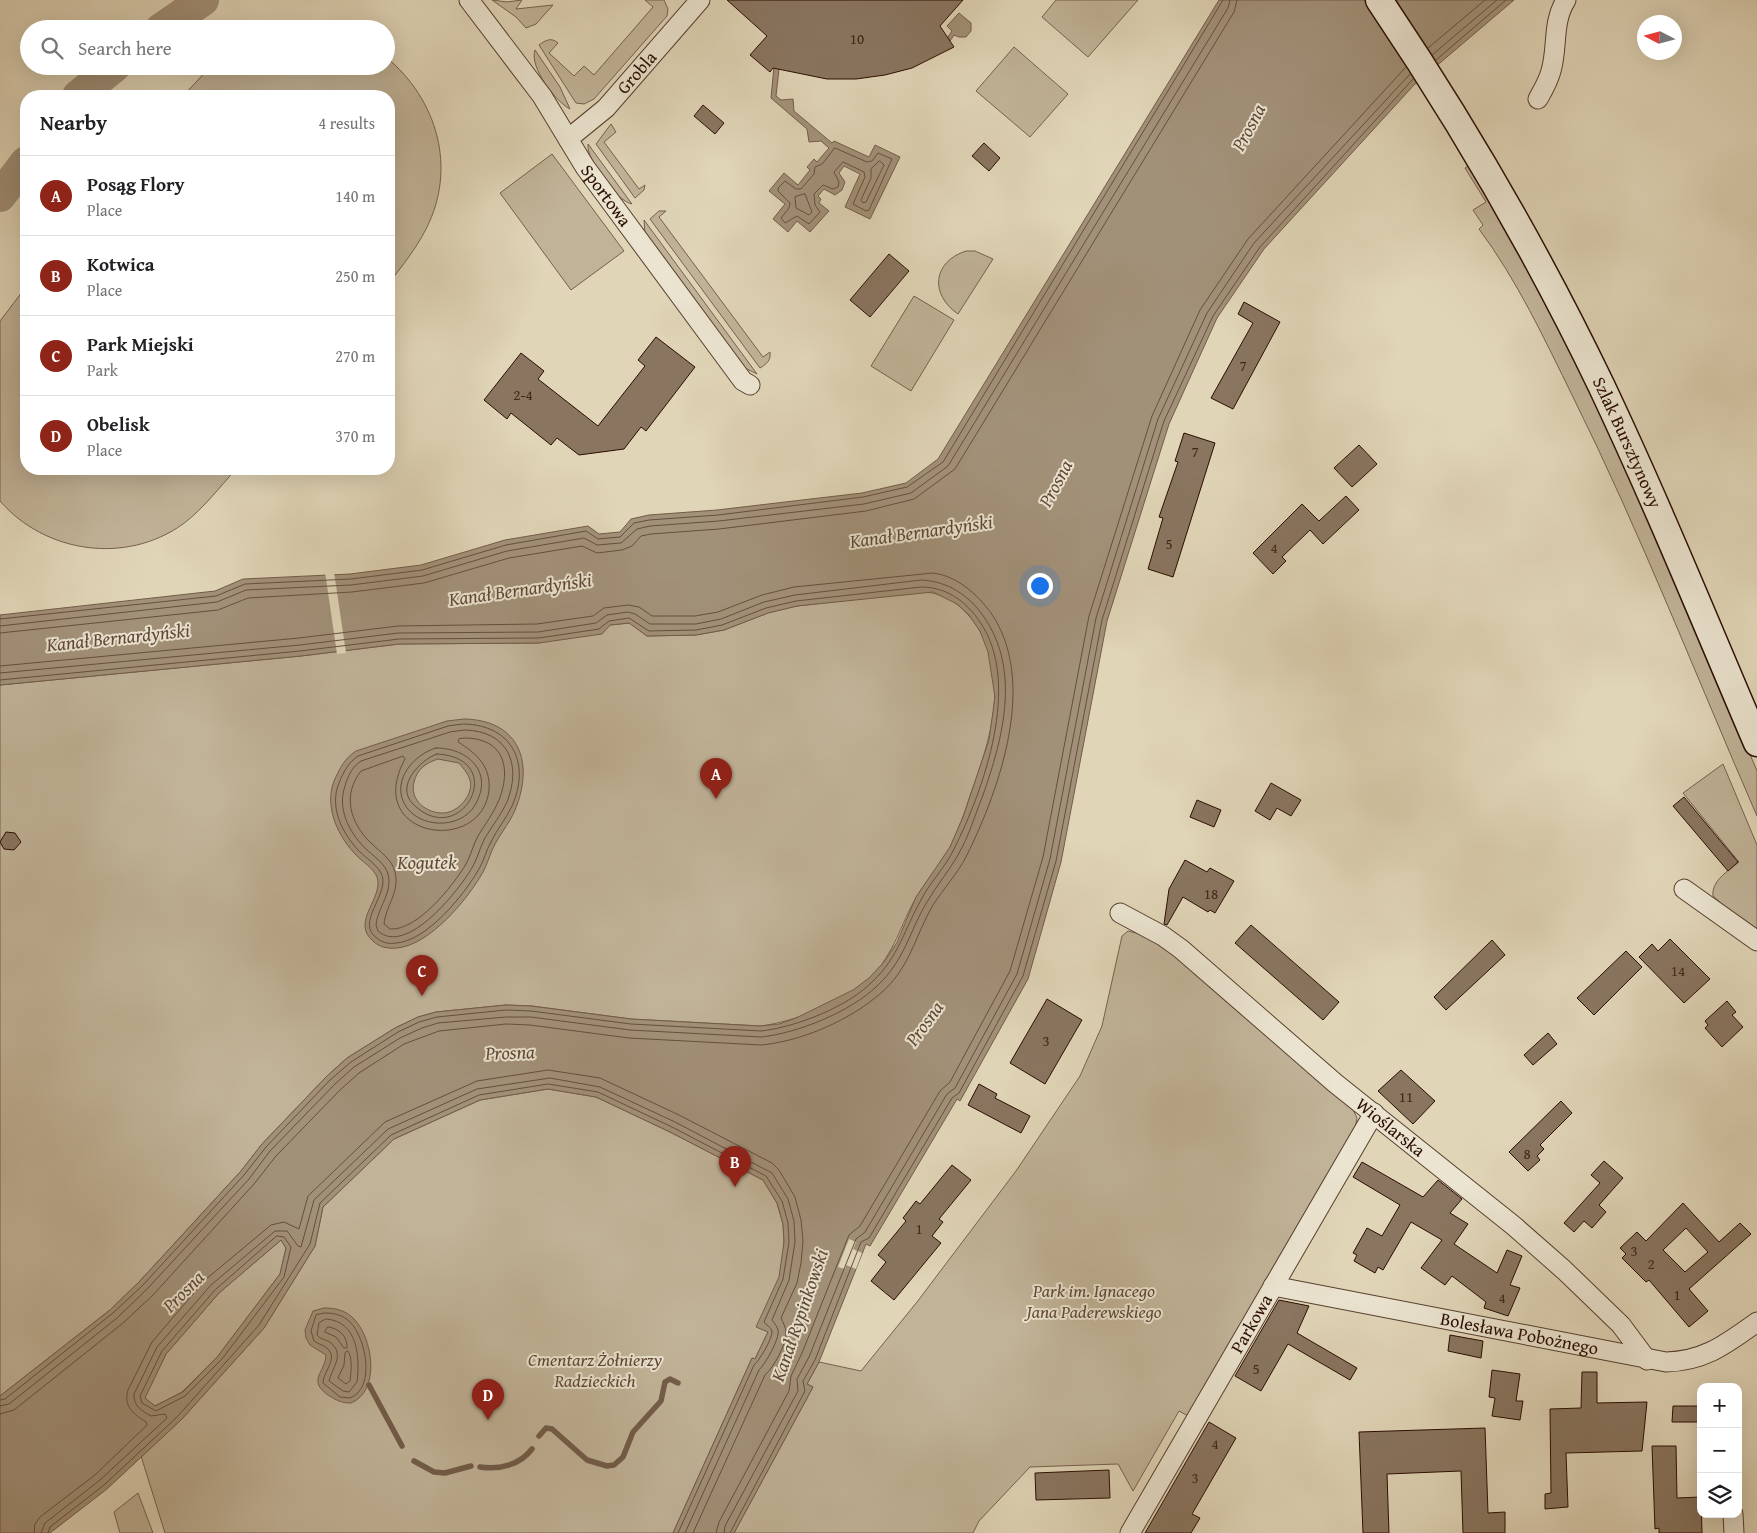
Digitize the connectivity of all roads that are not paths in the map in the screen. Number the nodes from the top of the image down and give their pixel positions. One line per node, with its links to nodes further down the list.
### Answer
1 (469, 0): 6 (street, Sportowa)
2 (700, 0): 6 (street, Grobla)
3 (1379, 0): 8 (main road, Szlak Bursztynowy)
4 (1566, 0): 5 (street)
5 (1538, 99)
6 (568, 139): 7 (street, Sportowa)
7 (750, 385)
8 (1757, 743)
9 (1684, 889): 11 (street)
10 (1120, 913): 12 (street, Wioślarska)
11 (1757, 941)
12 (1374, 1113): 13 (street, Parkowa); 15 (street, Wioślarska)
13 (1273, 1286): 15 (street, Bolesława Pobożnego); 17 (street, Parkowa)
14 (1757, 1322): 15 (street, Bolesława Pobożnego)
15 (1647, 1360)
16 (1733, 1518): 18 (street)
17 (1130, 1533)
18 (1734, 1533)

